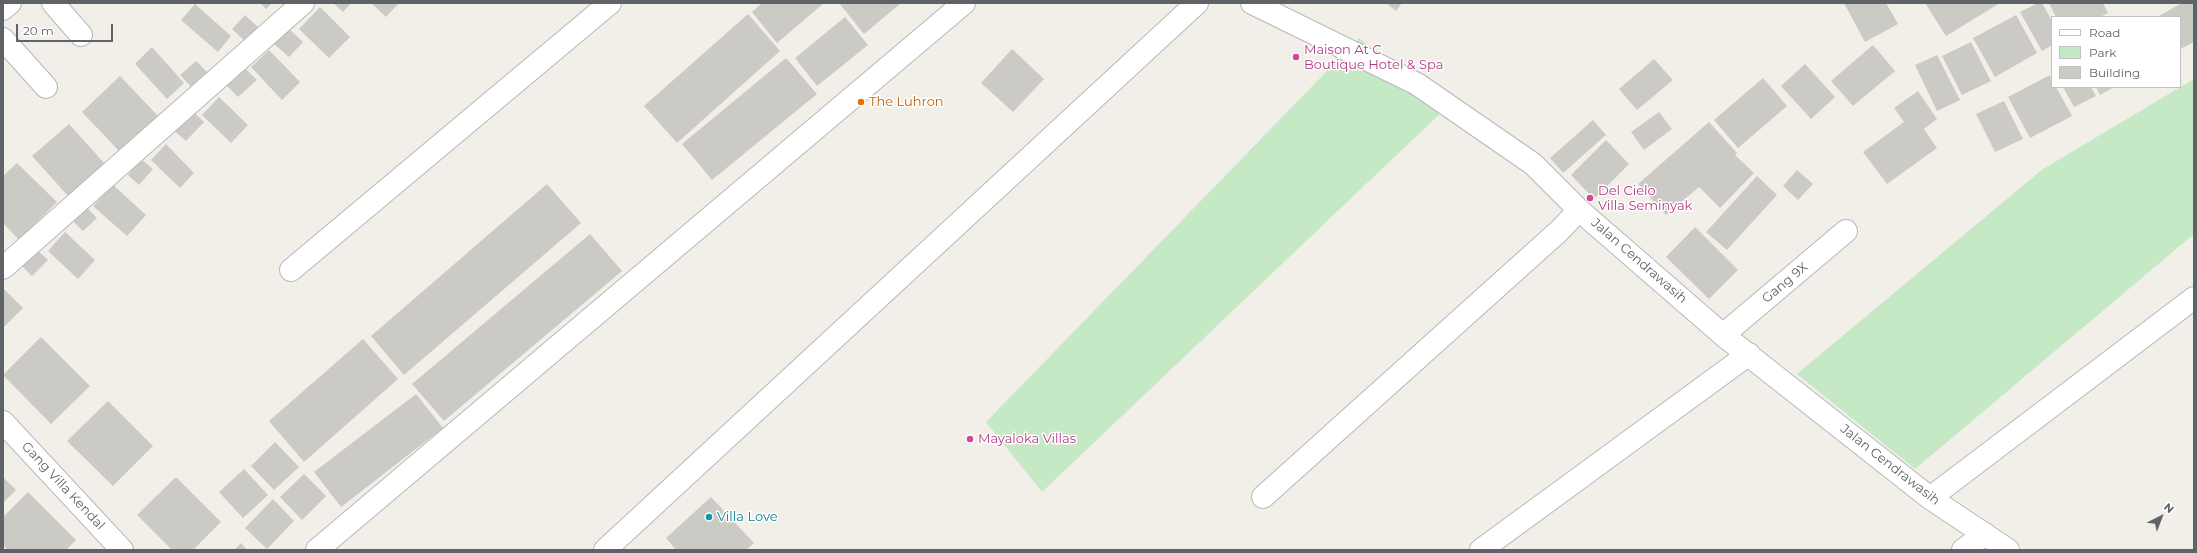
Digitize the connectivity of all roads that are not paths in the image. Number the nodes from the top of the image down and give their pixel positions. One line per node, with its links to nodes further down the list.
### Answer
1 (10, 3): 8 (street)
2 (53, 3): 9 (street)
3 (303, 3): 14 (street)
4 (610, 3): 15 (street)
5 (964, 3): 24 (street)
6 (1197, 3): 25 (street)
7 (1252, 3): 12 (street, Jalan Cendrawasih)
8 (3, 9)
9 (81, 35)
10 (3, 39): 11 (street)
11 (46, 87)
12 (1579, 210): 17 (street, Jalan Cendrawasih); 20 (street)
13 (1846, 231): 17 (street, Gang 9X)
14 (3, 268)
15 (291, 270)
16 (2194, 298): 21 (street)
17 (1723, 335): 18 (street, Jalan Cendrawasih)
18 (1749, 354): 21 (street, Jalan Cendrawasih); 26 (street)
19 (3, 422): 23 (street, Gang Villa Kendal)
20 (1264, 497)
21 (1930, 498): 22 (street, Jalan Cendrawasih)
22 (1985, 534): 27 (street); 28 (street, Jalan Cendrawasih)
23 (122, 550)
24 (317, 550)
25 (605, 550)
26 (1481, 550)
27 (1964, 550)
28 (2008, 550)

